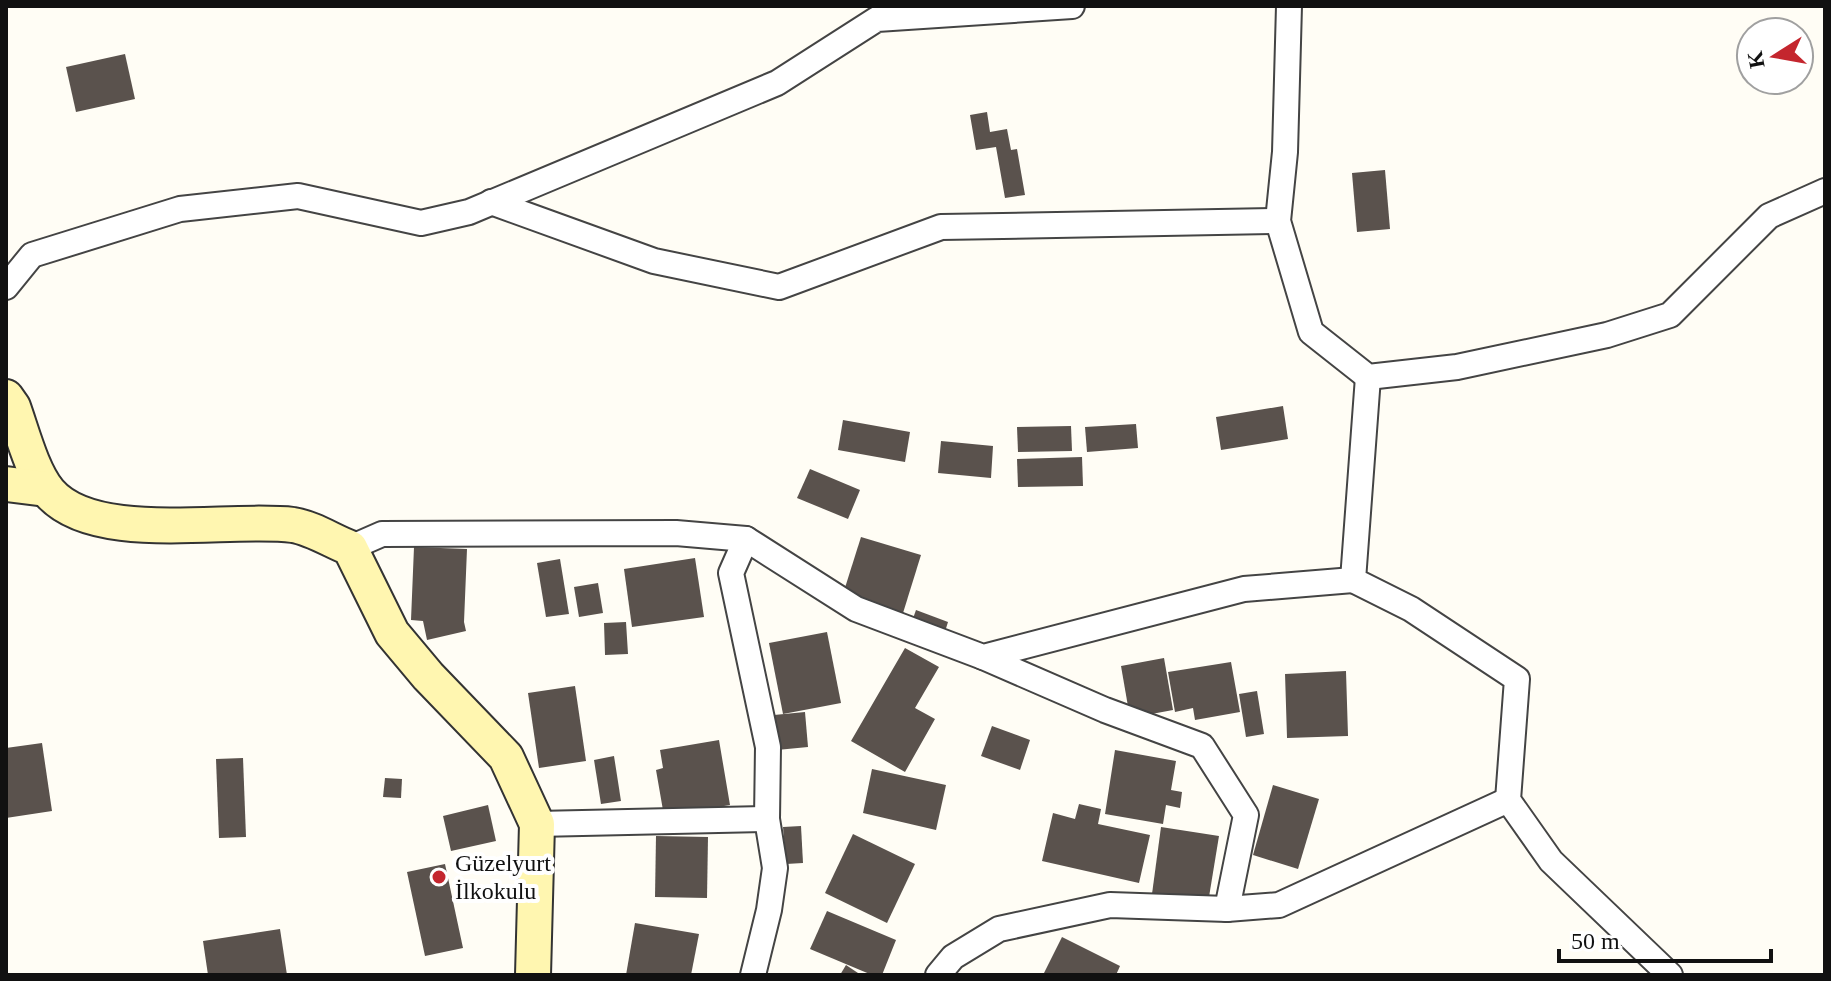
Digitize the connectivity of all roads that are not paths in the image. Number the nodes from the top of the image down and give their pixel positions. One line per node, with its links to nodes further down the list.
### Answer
1 (1072, 6): 4 (street)
2 (1289, 6): 5 (street)
3 (1825, 191): 7 (street)
4 (491, 202): 5 (street); 6 (street)
5 (1278, 221): 7 (street)
6 (6, 287)
7 (1368, 377): 13 (street)
8 (6, 397): 10 (street)
9 (6, 484): 10 (street)
10 (46, 489): 12 (street)
11 (746, 539): 12 (street); 14 (street); 16 (street)
12 (350, 548): 17 (street)
13 (1353, 580): 14 (street); 15 (street)
14 (983, 657): 18 (street)
15 (1508, 800): 18 (street); 22 (street)
16 (767, 819): 17 (street); 20 (street)
17 (537, 824): 19 (street)
18 (1227, 909): 21 (street)
19 (533, 975)
20 (753, 975)
21 (938, 975)
22 (1670, 975)

